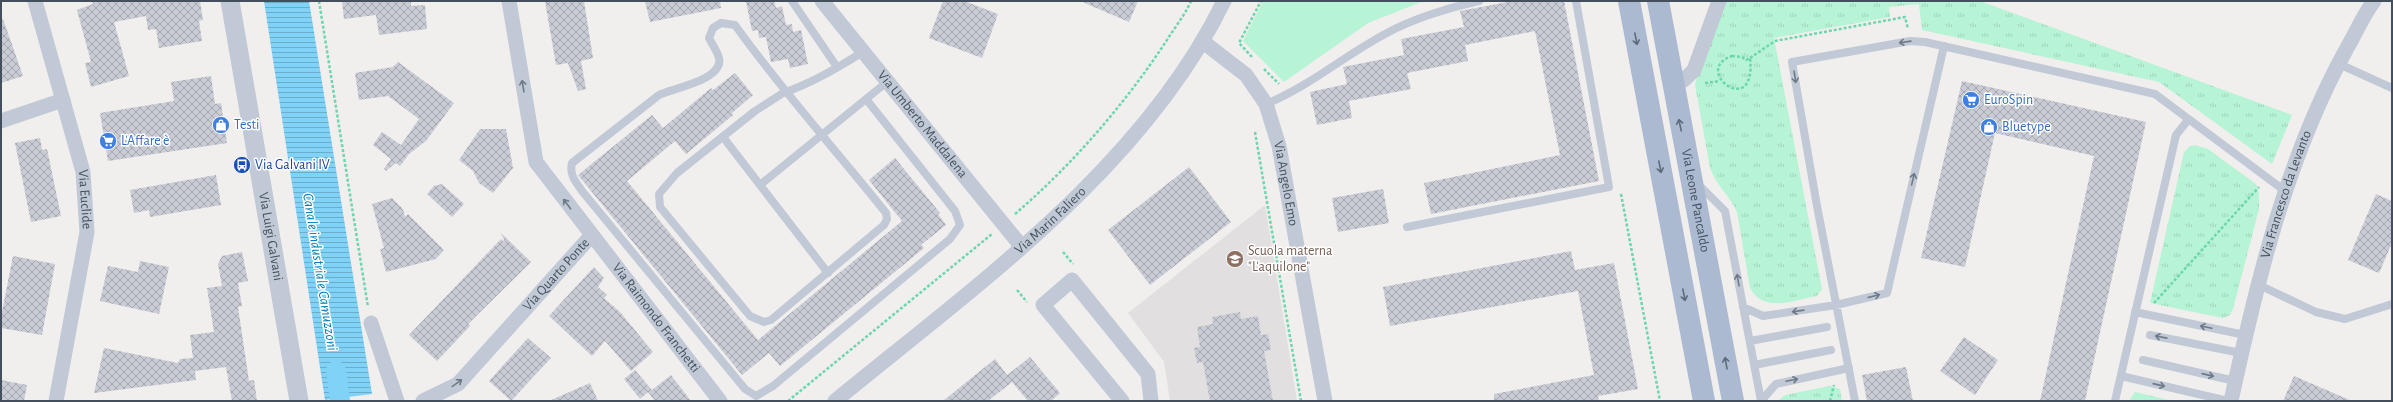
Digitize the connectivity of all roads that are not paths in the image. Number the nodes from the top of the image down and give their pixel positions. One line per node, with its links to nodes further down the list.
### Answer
1 (35, 1): 23 (street, Via Euclide)
2 (230, 1): 54 (street, Via Luigi Galvani)
3 (509, 1): 33 (street, Via Quarto Ponte, one-way to 3)
4 (792, 1): 17 (lane)
5 (822, 1): 15 (street, Via Umberto Maddalena)
6 (1224, 1): 13 (street, Via Marin Faliero)
7 (1479, 1): 24 (lane)
8 (1576, 1): 32 (lane)
9 (1629, 1): 62 (main road, Via Leone Pancaldo, one-way to 62)
10 (1658, 1): 19 (main road, Via Leone Pancaldo)
11 (1719, 1): 19 (street)
12 (2374, 1): 16 (street, Via Francesco da Levanto)
13 (1202, 41): 24 (street, Via Angelo Emo); 34 (street, Via Marin Faliero)
14 (1944, 46): 25 (lane); 38 (lane, one-way to 14); 38 (lane, one-way to 38)
15 (863, 52): 17 (lane); 18 (street, Via Umberto Maddalena)
16 (2338, 64): 20 (lane); 31 (street, Via Francesco da Levanto)
17 (837, 67): 21 (lane)
18 (887, 82): 22 (lane); 34 (street, Via Umberto Maddalena)
19 (1672, 87): 29 (main road, Via Leone Pancaldo, one-way to 19)
20 (2392, 88)
21 (787, 92): 22 (lane); 27 (lane); 28 (lane)
22 (866, 99): 27 (lane)
23 (63, 100): 26 (street); 53 (street, Via Euclide)
24 (1266, 104): 61 (street, Via Angelo Emo)
25 (2188, 120): 31 (lane); 40 (lane)
26 (1, 121)
27 (822, 135): 30 (lane); 35 (lane)
28 (723, 137): 30 (lane); 35 (lane)
29 (1692, 177): 39 (lane, one-way to 29); 63 (main road, Via Leone Pancaldo, one-way to 29)
30 (760, 186): 35 (lane)
31 (2285, 191): 36 (street, Via Francesco da Levanto)
32 (1407, 227)
33 (590, 236): 56 (street, Via Quarto Ponte, one-way to 33); 57 (street, Via Raimondo Franchetti)
34 (1022, 247): 58 (street, Via Marin Faliero)
35 (828, 273)
36 (2259, 285): 37 (lane); 44 (street, Via Francesco da Levanto)
37 (2392, 304)
38 (1836, 305): 39 (lane, one-way to 39); 50 (lane)
39 (1743, 307): 45 (lane)
40 (2136, 312): 44 (lane, one-way to 40); 51 (lane)
41 (371, 323): 55 (street)
42 (1827, 327): 45 (lane)
43 (2150, 335): 47 (lane, one-way to 43)
44 (2245, 335): 47 (street, Via Francesco da Levanto)
45 (1750, 340): 49 (lane)
46 (1831, 350): 49 (lane)
47 (2241, 353): 52 (street, Via Francesco da Levanto)
48 (2143, 360): 52 (lane, one-way to 52)
49 (1754, 365): 64 (lane)
50 (1849, 368): 64 (lane, one-way to 50); 65 (lane)
51 (2121, 376): 66 (lane); 67 (lane, one-way to 67)
52 (2235, 381): 68 (street, Via Francesco da Levanto)
53 (56, 401)
54 (299, 401)
55 (397, 401)
56 (423, 401)
57 (720, 401)
58 (835, 401)
59 (1122, 401): 60 (street)
60 (1151, 401)
61 (1325, 401)
62 (1704, 401)
63 (1733, 401)
64 (1761, 401)
65 (1855, 401)
66 (2115, 401)
67 (2228, 401)
68 (2231, 401)

